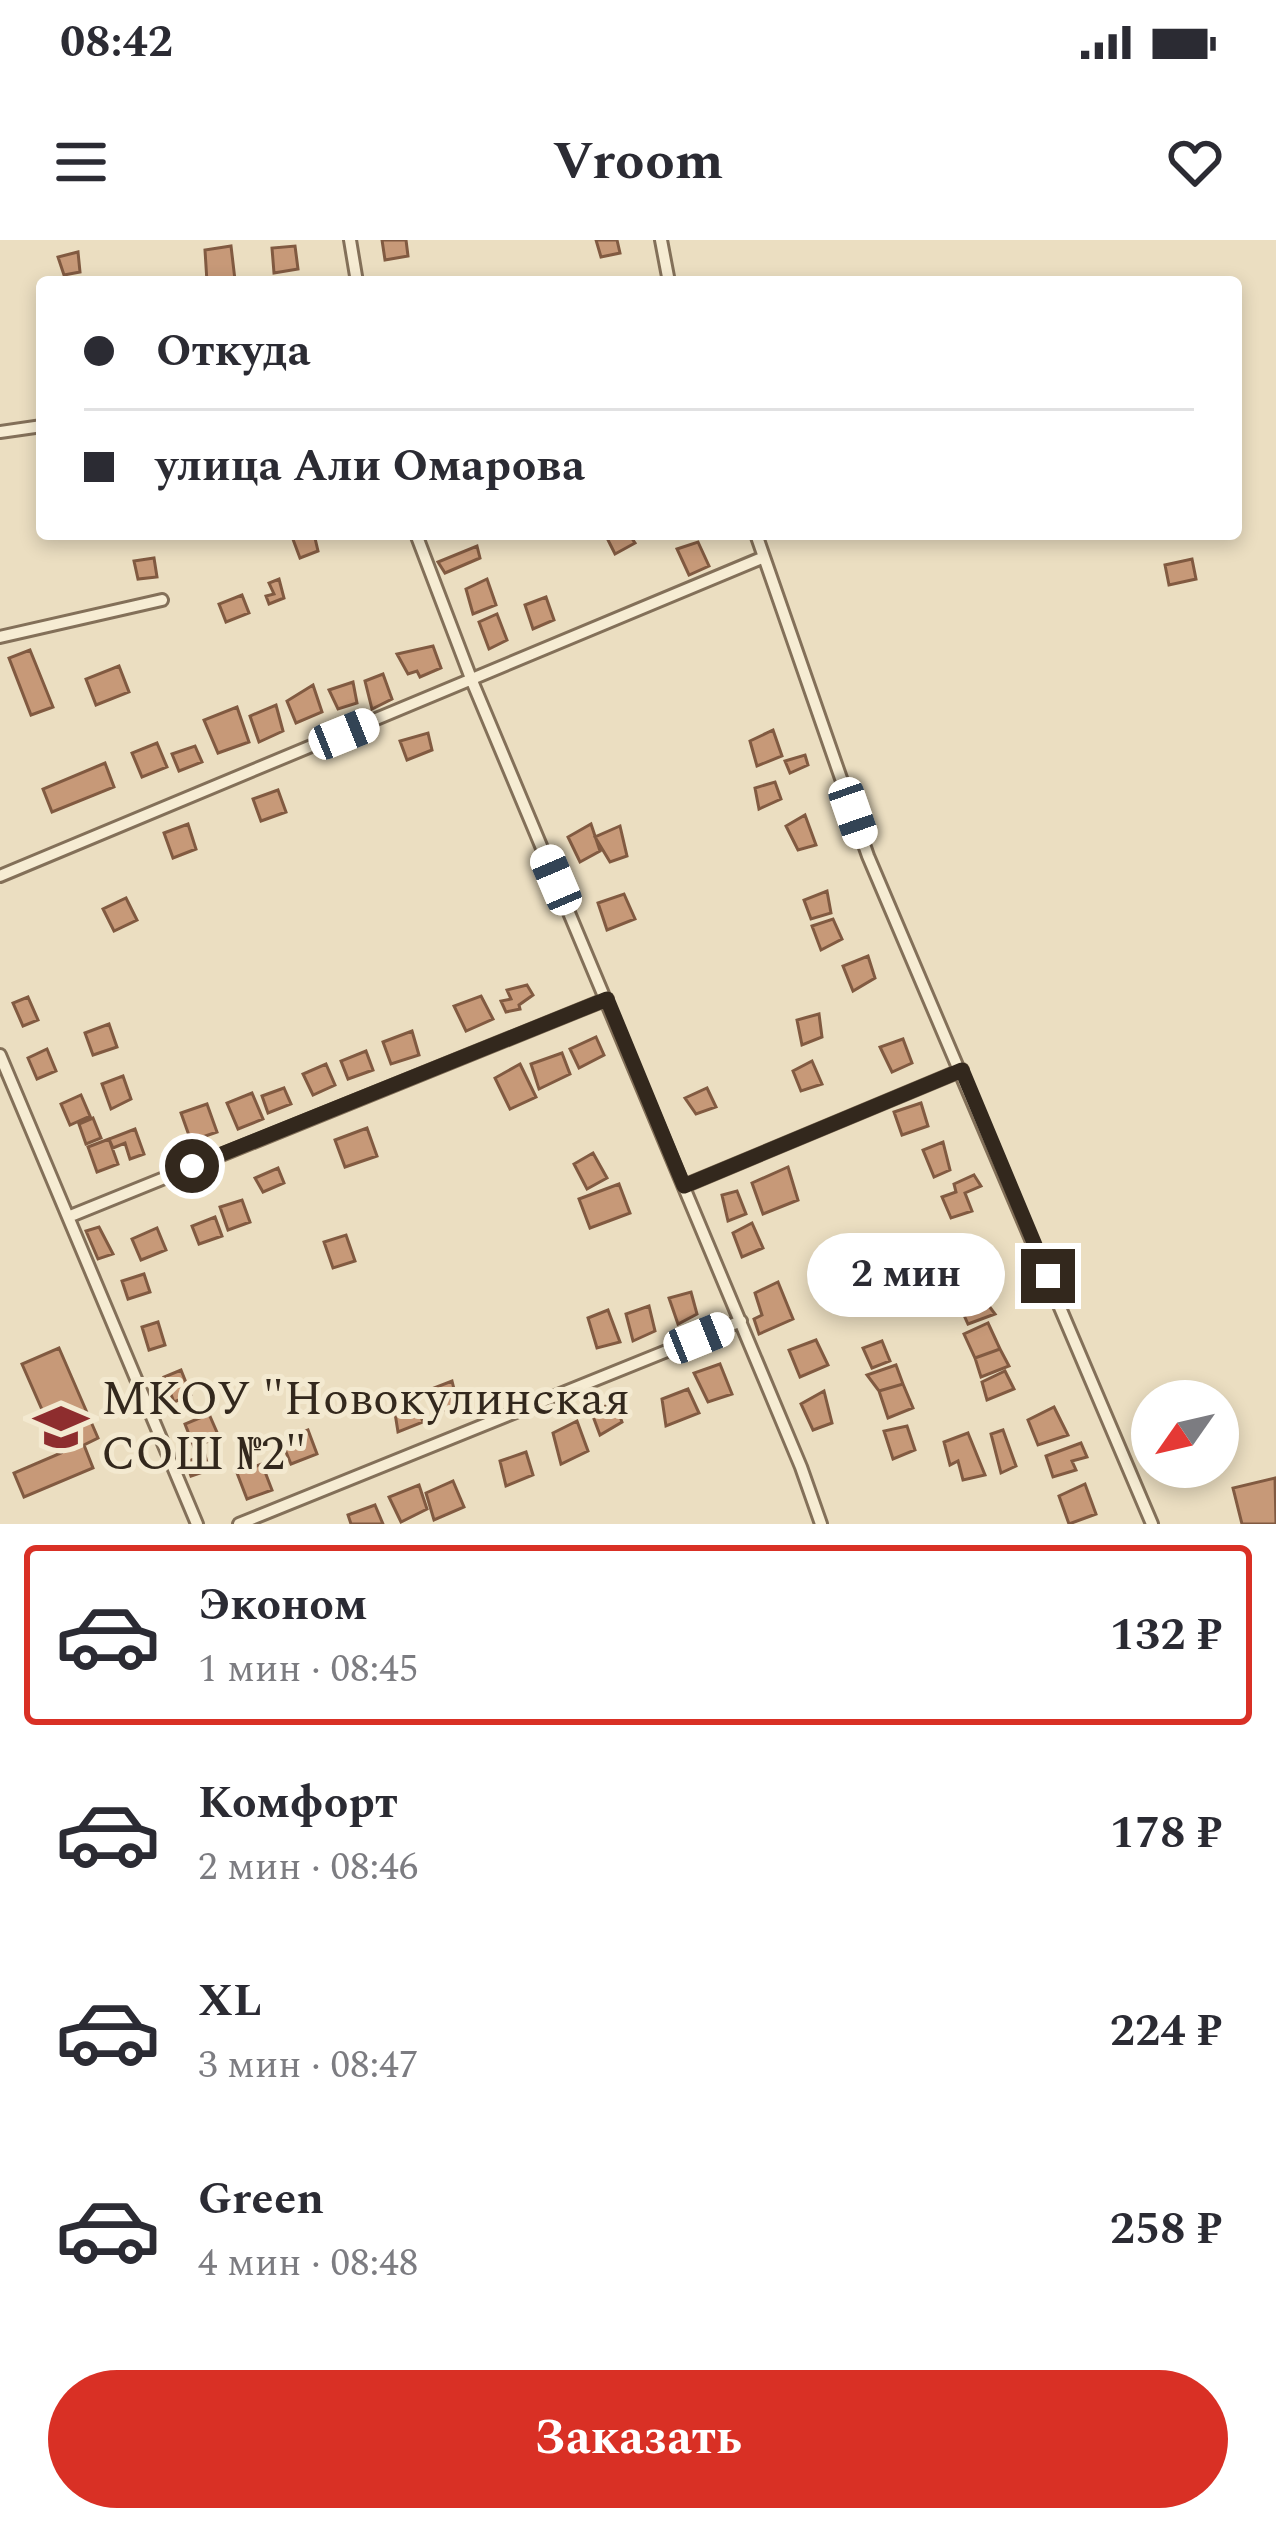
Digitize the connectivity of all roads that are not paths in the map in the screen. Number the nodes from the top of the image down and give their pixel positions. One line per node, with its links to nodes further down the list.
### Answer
1 (350, 240): 3 (street)
2 (662, 240): 4 (street)
3 (356, 276)
4 (668, 276)
5 (36, 427): 6 (street)
6 (0, 432)
7 (418, 540): 12 (street)
8 (758, 540): 9 (street)
9 (764, 557): 12 (street); 16 (street)
10 (162, 600): 11 (street)
11 (0, 638)
12 (472, 681): 13 (street); 14 (street)
13 (0, 876)
14 (607, 999): 17 (street); 18 (street)
15 (0, 1055): 18 (street)
16 (962, 1070): 17 (street); 23 (street)
17 (684, 1186): 19 (street)
18 (68, 1217): 20 (street)
19 (741, 1321): 21 (street); 22 (street)
20 (197, 1524)
21 (239, 1524)
22 (820, 1524)
23 (1152, 1524)

